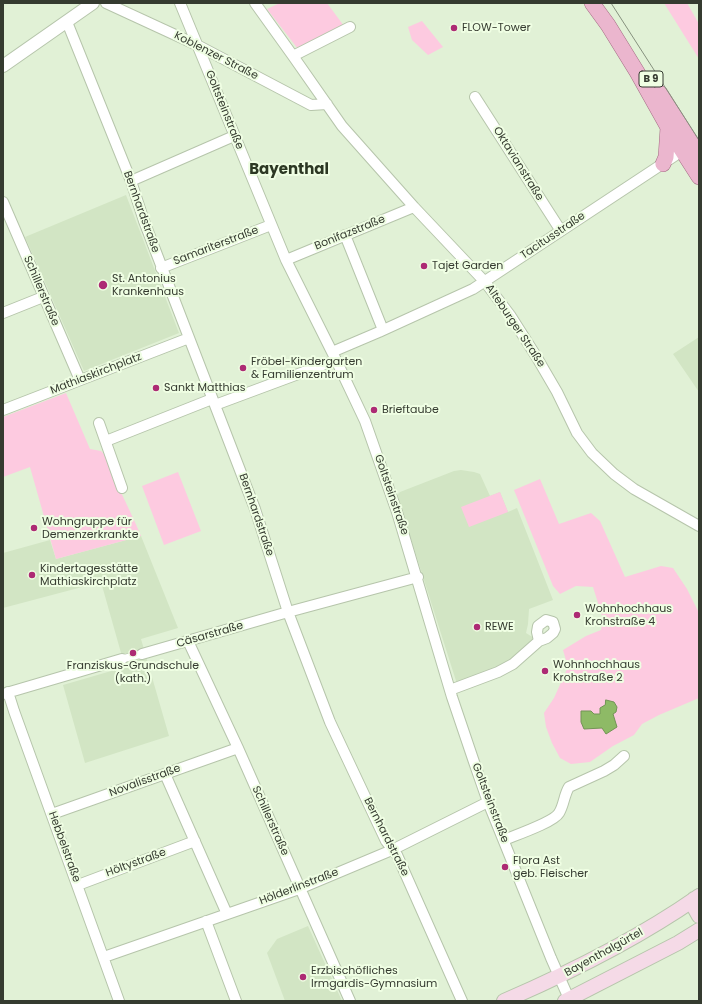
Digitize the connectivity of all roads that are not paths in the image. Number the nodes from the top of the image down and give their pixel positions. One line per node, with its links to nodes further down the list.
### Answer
1 (93, 3): 7 (street)
2 (106, 3): 9 (street, Koblenzer Straße)
3 (180, 3): 9 (street, Goltsteinstraße)
4 (254, 3): 10 (street, Alteburger Straße)
5 (592, 3): 14 (main road, B 9)
6 (603, 3): 17 (main road, B 9)
7 (67, 22): 11 (street); 20 (street, Bernhardstraße)
8 (350, 27): 10 (street)
9 (197, 45): 13 (street, Koblenzer Straße); 15 (street, Goltsteinstraße)
10 (293, 56): 13 (street, Alteburger Straße)
11 (3, 66)
12 (475, 97): 24 (street, Oktavianstraße)
13 (327, 104): 22 (street, Alteburger Straße)
14 (668, 127): 16 (main road, B 9); 18 (main road)
15 (234, 136): 20 (street); 23 (street, Goltsteinstraße)
16 (682, 151): 18 (street, Tacitusstraße); 19 (main road, B 9)
17 (699, 155)
18 (663, 164): 24 (street, Tacitusstraße)
19 (699, 176)
20 (131, 181): 27 (street, Bernhardstraße)
21 (3, 202): 29 (street, Schillerstraße)
22 (414, 207): 25 (street, Bonifazstraße); 28 (street, Alteburger Straße)
23 (271, 225): 26 (street, Goltsteinstraße); 27 (street, Samariterstraße)
24 (561, 231): 28 (street, Tacitusstraße)
25 (345, 235): 26 (street, Bonifazstraße); 31 (street)
26 (286, 260): 33 (street, Goltsteinstraße)
27 (161, 268): 32 (street, Bernhardstraße)
28 (485, 282): 31 (street, Tacitusstraße); 40 (street, Alteburger Straße)
29 (44, 297): 30 (street); 34 (street, Schillerstraße)
30 (3, 313)
31 (383, 330): 33 (street, Tacitusstraße)
32 (189, 338): 34 (street, Mathiaskirchplatz); 35 (street, Bernhardstraße)
33 (334, 356): 35 (street, Tacitusstraße); 41 (street, Goltsteinstraße)
34 (80, 380): 36 (street, Mathiaskirchplatz)
35 (213, 402): 38 (street); 42 (street, Bernhardstraße)
36 (3, 410)
37 (99, 423): 38 (street)
38 (106, 441): 39 (street)
39 (122, 488)
40 (699, 526)
41 (418, 577): 42 (street, Cäsarstraße); 47 (street, Goltsteinstraße)
42 (288, 612): 43 (street, Cäsarstraße); 56 (street, Bernhardstraße)
43 (188, 641): 45 (street, Cäsarstraße); 49 (street, Schillerstraße)
44 (539, 641): 47 (street)
45 (142, 654): 46 (street, Cäsarstraße)
46 (122, 659): 48 (street, Cäsarstraße)
47 (450, 690): 52 (street, Goltsteinstraße)
48 (6, 693): 53 (street, Hebbelstraße)
49 (238, 748): 51 (street, Novalisstraße); 58 (street, Schillerstraße)
50 (624, 756): 54 (street)
51 (165, 774): 53 (street, Novalisstraße); 55 (street)
52 (488, 802): 54 (street, Goltsteinstraße); 56 (street, Hölderlinstraße)
53 (52, 814): 57 (street, Hebbelstraße)
54 (504, 840): 65 (street, Goltsteinstraße)
55 (195, 841): 57 (street, Höltystraße); 60 (street)
56 (392, 850): 58 (street, Hölderlinstraße); 70 (street, Bernhardstraße)
57 (78, 885): 64 (street, Hebbelstraße)
58 (299, 889): 60 (street, Hölderlinstraße); 69 (street, Schillerstraße)
59 (697, 898): 61 (main road); 65 (main road, Bayenthalgürtel)
60 (227, 914): 62 (street, Hölderlinstraße)
61 (699, 916)
62 (206, 921): 64 (street, Hölderlinstraße); 68 (street)
63 (699, 930): 66 (main road)
64 (104, 957): 67 (street, Hebbelstraße)
65 (559, 977): 66 (street, Goltsteinstraße); 71 (main road, Bayenthalgürtel)
66 (568, 1000)
67 (119, 1001)
68 (236, 1001)
69 (350, 1001)
70 (462, 1001)
71 (504, 1001)

